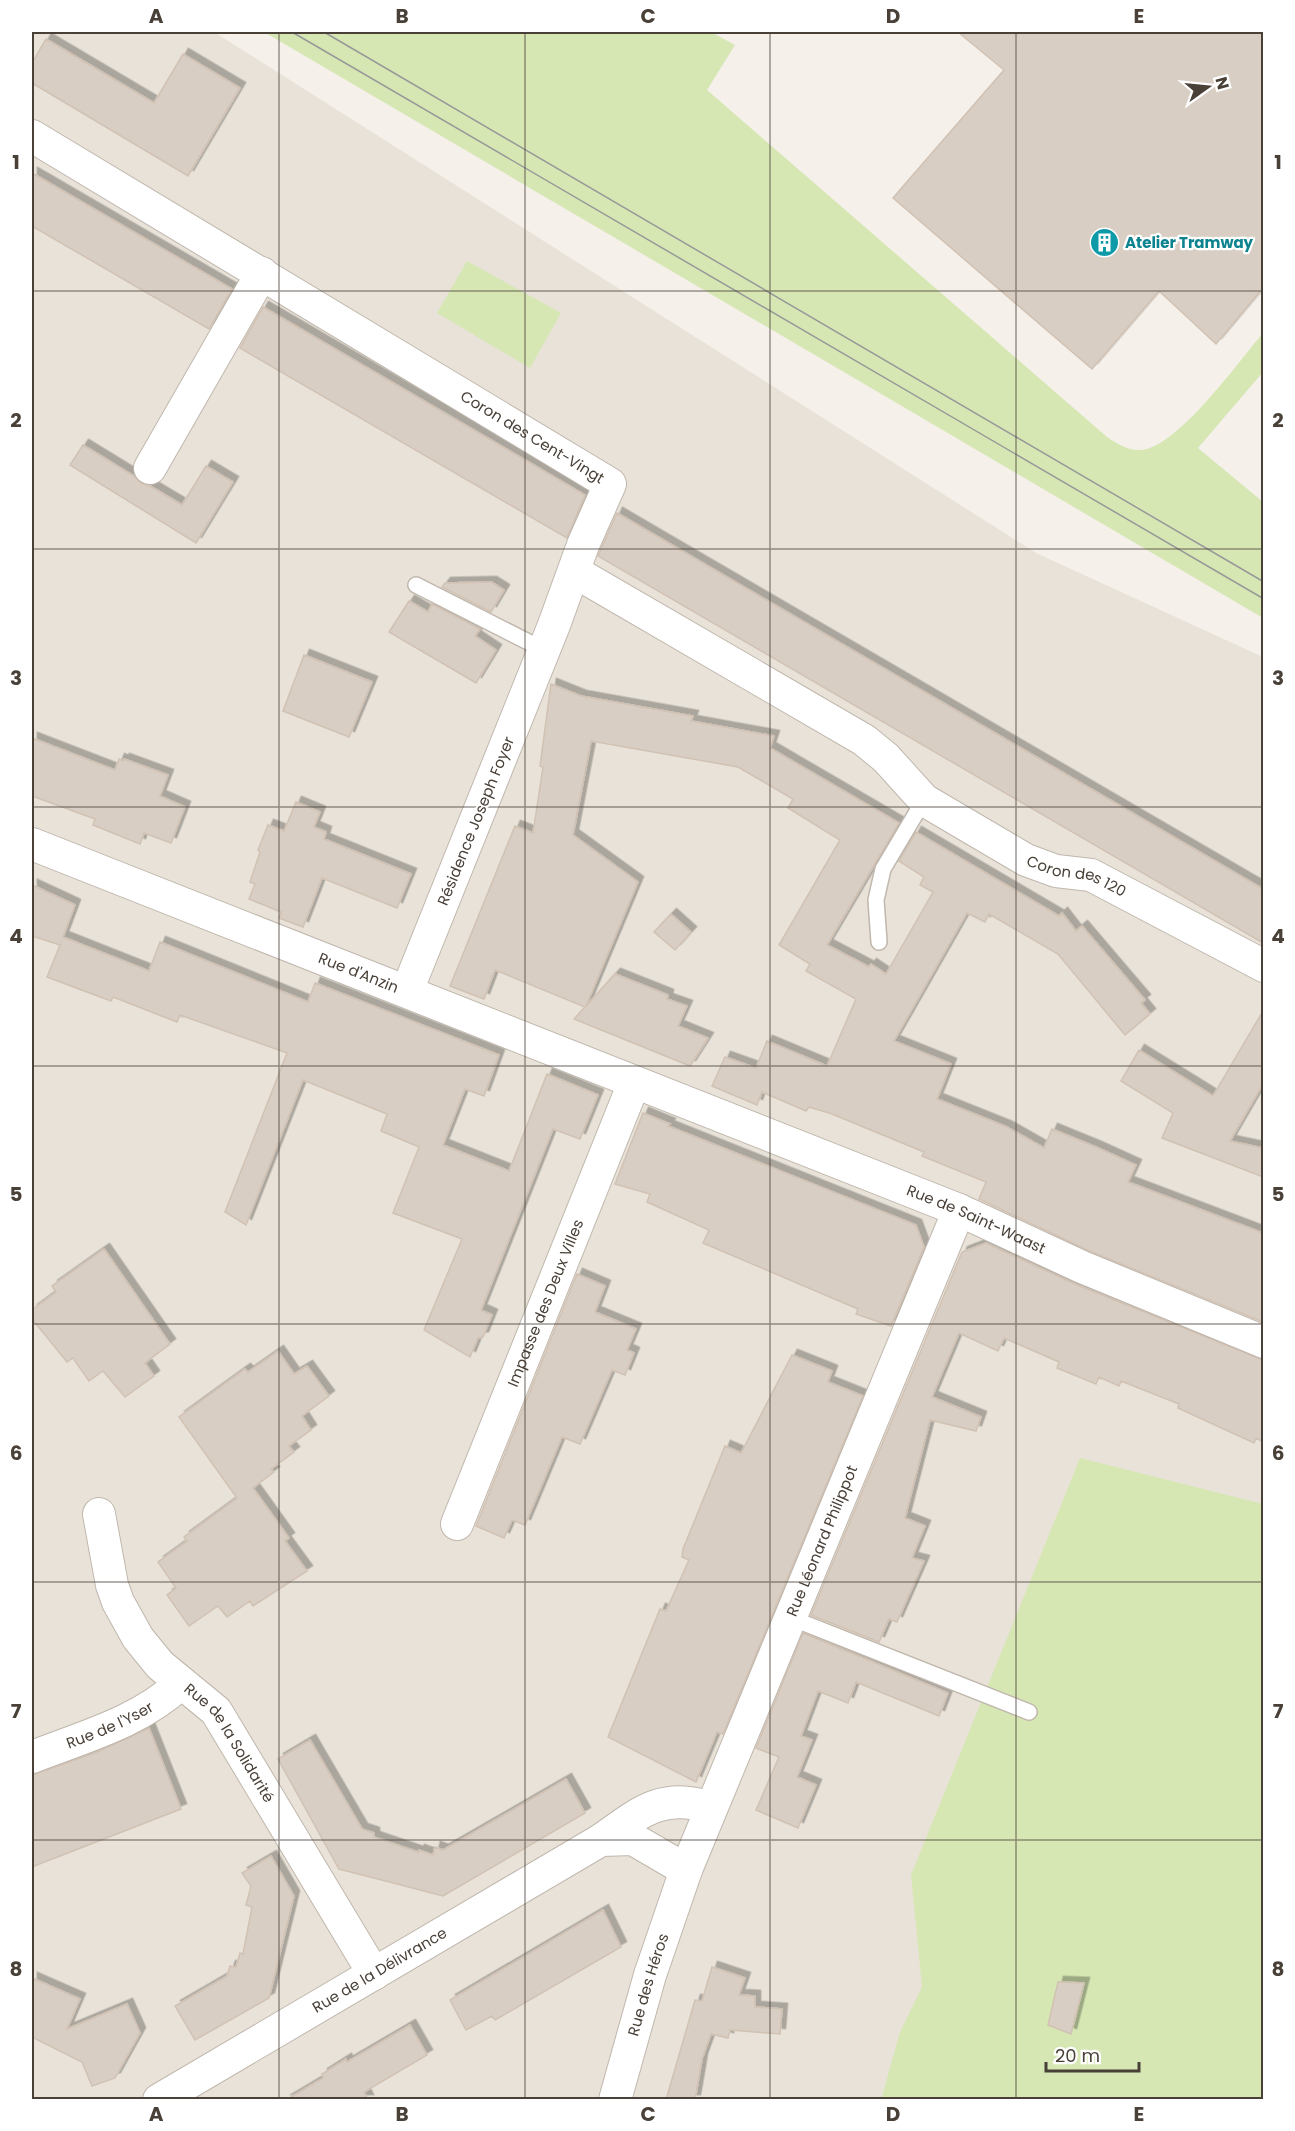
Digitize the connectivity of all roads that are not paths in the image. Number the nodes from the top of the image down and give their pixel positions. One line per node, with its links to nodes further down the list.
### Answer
1 (32, 136): 2 (street, Coron des Cent-Vingt)
2 (262, 273): 3 (street); 4 (street, Coron des Cent-Vingt)
3 (150, 468)
4 (574, 572): 6 (street, Résidence Joseph Foyer); 7 (street, Coron des 120)
5 (416, 585): 6 (lane)
6 (544, 650): 11 (street, Résidence Joseph Foyer)
7 (924, 800): 9 (lane); 10 (street, Coron des 120)
8 (32, 844): 11 (street, Rue d'Anzin)
9 (879, 942)
10 (1263, 966)
11 (407, 992): 12 (street, Rue d'Anzin)
12 (634, 1083): 13 (street, Rue d'Anzin); 17 (street, Impasse des Deux Villes)
13 (686, 1103): 14 (street, Rue de Saint-Waast)
14 (958, 1210): 15 (street, Rue de Saint-Waast); 18 (street, Rue Léonard Philippot)
15 (1263, 1342)
16 (99, 1514): 19 (street, Rue de la Solidarité)
17 (457, 1524)
18 (791, 1618): 20 (lane); 22 (street, Rue Léonard Philippot)
19 (181, 1683): 21 (street, Rue de l'Yser); 25 (street, Rue de la Solidarité)
20 (1029, 1712)
21 (32, 1757)
22 (711, 1808): 23 (street, Rue de la Délivrance); 24 (street, Rue Léonard Philippot)
23 (601, 1840): 24 (street, Rue de la Délivrance); 25 (street, Rue de la Délivrance)
24 (686, 1870): 27 (street, Rue des Héros)
25 (374, 1974): 26 (street, Rue de la Délivrance)
26 (159, 2100)
27 (615, 2100)

